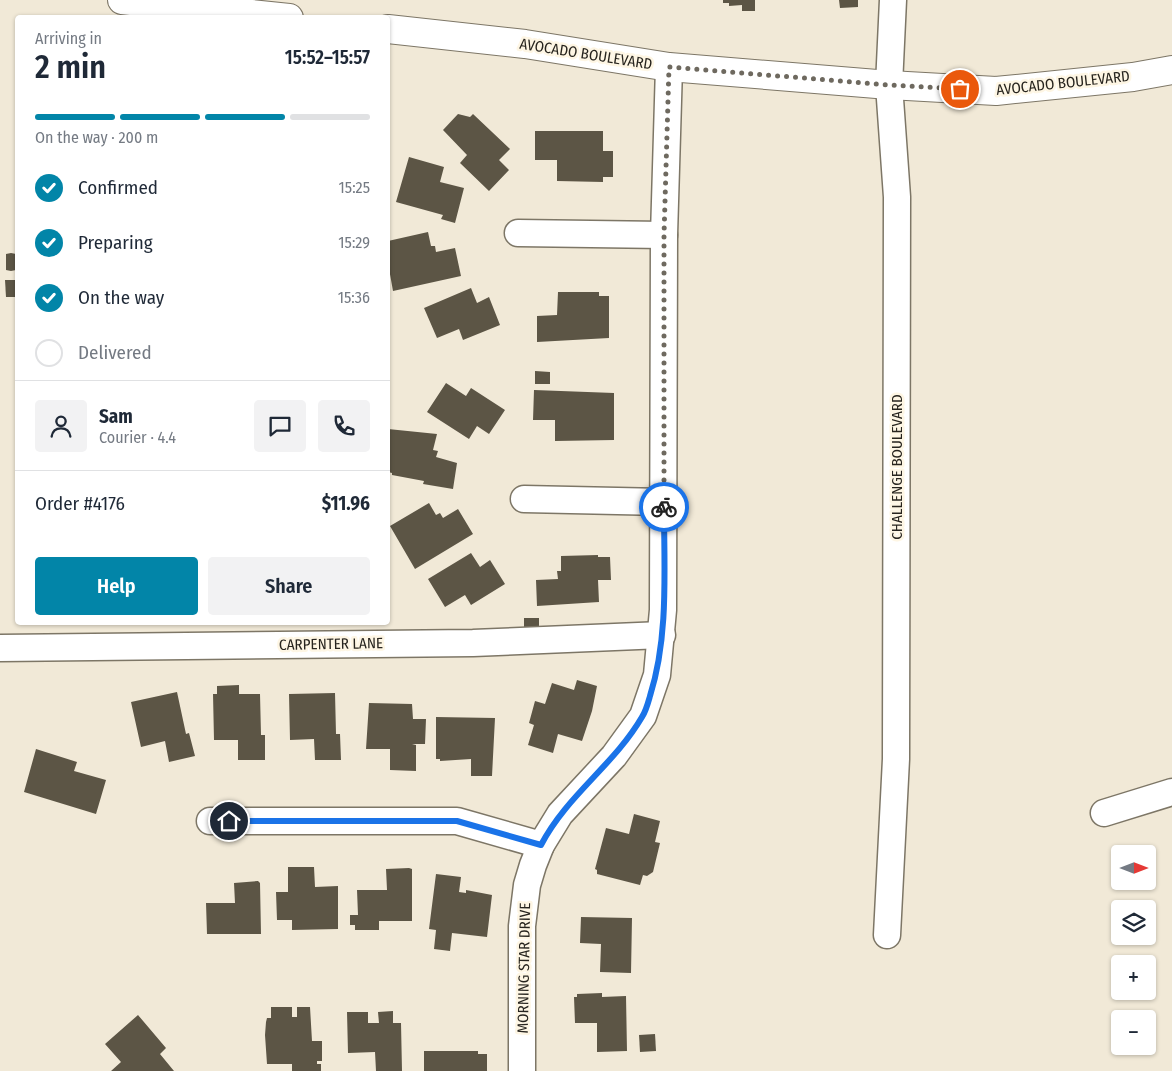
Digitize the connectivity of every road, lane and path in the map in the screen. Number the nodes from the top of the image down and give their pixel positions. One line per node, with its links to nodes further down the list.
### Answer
1 (122, 0): 3 (main road)
2 (893, 0): 7 (street, CHALLENGE BOULEVARD)
3 (261, 15)
4 (390, 28): 5 (main road, AVOCADO BOULEVARD)
5 (669, 67): 7 (main road, AVOCADO BOULEVARD); 9 (street, MORNING STAR DRIVE)
6 (1172, 70): 7 (main road, AVOCADO BOULEVARD)
7 (889, 85): 18 (street, CHALLENGE BOULEVARD)
8 (518, 233): 9 (street)
9 (664, 235): 11 (street, MORNING STAR DRIVE)
10 (524, 499): 11 (street)
11 (664, 502): 12 (street, MORNING STAR DRIVE)
12 (662, 635): 13 (street, CARPENTER LANE); 17 (street, MORNING STAR DRIVE)
13 (0, 648)
14 (1172, 792): 15 (street)
15 (1104, 813)
16 (210, 821): 17 (street)
17 (541, 845): 19 (street, MORNING STAR DRIVE)
18 (887, 935)
19 (522, 1071)

